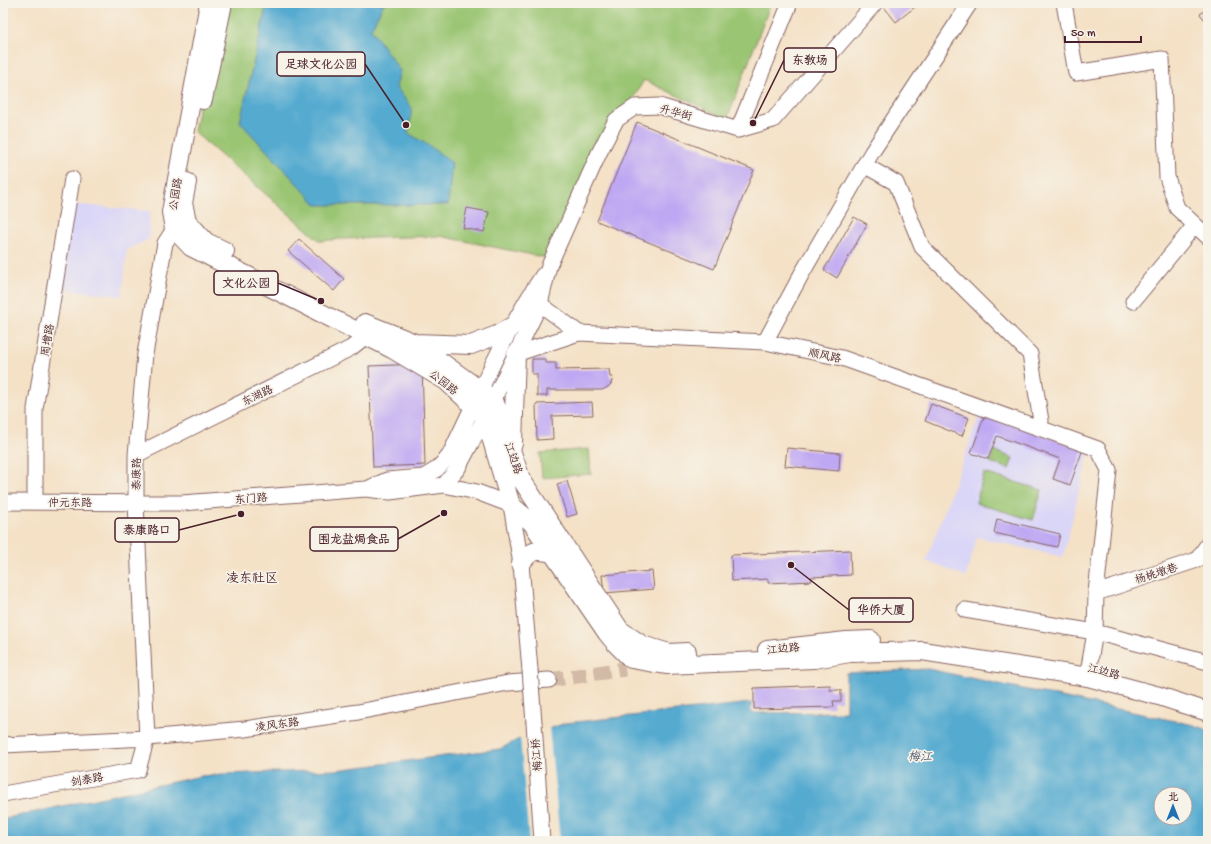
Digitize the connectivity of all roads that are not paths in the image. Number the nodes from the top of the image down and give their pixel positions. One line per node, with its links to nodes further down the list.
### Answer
1 (209, 3): 10 (main road, 公园路)
2 (223, 3): 10 (main road, 公园路)
3 (790, 3): 7 (street)
4 (875, 3): 7 (street)
5 (970, 3): 8 (street)
6 (1064, 3): 11 (street)
7 (738, 130): 13 (street, 升华街)
8 (864, 165): 20 (street); 23 (street)
9 (72, 180): 29 (street, 周增路)
10 (181, 225): 17 (main road, 公园路); 25 (street, 泰康路)
11 (1195, 225): 12 (street); 14 (street)
12 (1208, 237)
13 (549, 266): 15 (street, 升华街); 16 (street, 升华街)
14 (1133, 301)
15 (540, 304): 18 (street); 21 (street, 升华街)
16 (514, 325): 19 (main road); 22 (street, 升华街)
17 (369, 331): 19 (main road, 公园路); 22 (main road, 公园路); 25 (street, 东湖路)
18 (578, 333): 20 (street, 顺风路); 21 (street, 顺风路)
19 (416, 342): 22 (main road, 公园路)
20 (765, 342): 35 (street, 顺风路)
21 (516, 354): 22 (street, 升华街); 24 (main road)
22 (483, 404): 24 (main road, 江边路); 26 (street); 27 (street, 东门路); 31 (main road)
23 (1041, 421)
24 (513, 454): 38 (main road, 江边路)
25 (136, 455): 30 (street, 泰康路)
26 (444, 485): 27 (street, 东门路); 31 (street, 东门路)
27 (366, 489): 30 (street, 东门路)
28 (3, 502): 29 (street, 仲元东路)
29 (35, 502): 30 (street, 仲元东路)
30 (136, 502): 45 (street, 泰康路)
31 (511, 505): 33 (main road); 34 (street)
32 (1208, 544): 35 (street, 杨桃墩巷)
33 (552, 553): 34 (main road); 40 (main road)
34 (521, 564): 48 (street, 梅江桥, bridge)
35 (1096, 593): 37 (street, 顺风路)
36 (965, 610): 37 (street)
37 (1094, 632): 39 (street); 41 (street, 顺风路)
38 (642, 645): 40 (street); 41 (main road, 江边路)
39 (1208, 662)
40 (628, 664): 44 (main road, 江边路)
41 (1089, 667): 43 (main road, 江边路)
42 (549, 680): 45 (street, 凌风东路)
43 (1208, 701)
44 (1208, 712)
45 (147, 738): 46 (street, 凌风东路); 47 (street, 剑泰路)
46 (3, 744)
47 (3, 794)
48 (542, 841)

